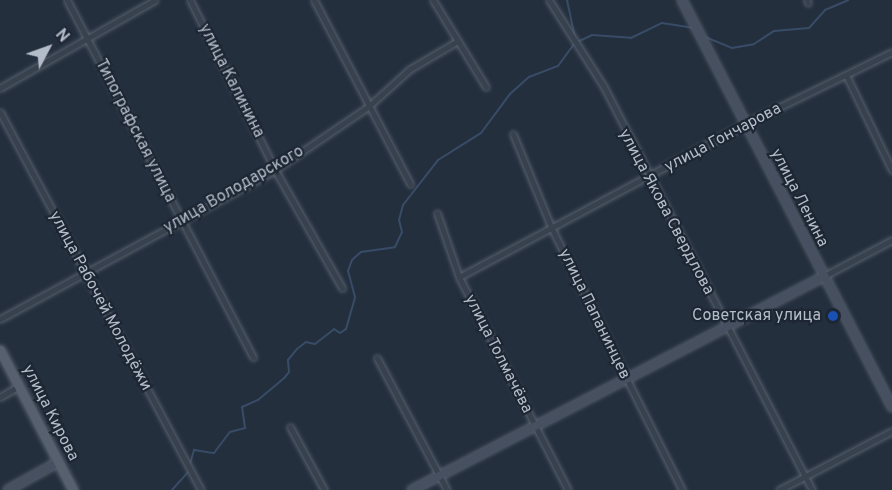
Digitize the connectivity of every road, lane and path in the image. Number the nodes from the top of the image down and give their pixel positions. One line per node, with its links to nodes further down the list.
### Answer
1 (67, 0): 8 (street, Типографская улица)
2 (155, 0): 8 (street)
3 (190, 0): 18 (street, улица Калинина)
4 (314, 0): 14 (street)
5 (433, 0): 9 (street)
6 (549, 0): 20 (street, улица Якова Свердлова)
7 (682, 0): 16 (street, улица Ленина)
8 (87, 39): 13 (street); 23 (street, Типографская улица)
9 (456, 42): 12 (street); 14 (street, улица Володарского)
10 (892, 52): 11 (street, улица Гончарова)
11 (846, 75): 16 (street, улица Гончарова); 19 (street)
12 (486, 87)
13 (0, 88)
14 (369, 106): 18 (street, улица Володарского); 21 (street)
15 (0, 112): 26 (street, улица Рабочей Молодёжи)
16 (747, 123): 20 (street, улица Гончарова); 27 (street, улица Ленина)
17 (513, 134): 24 (street, улица Папанинцев)
18 (275, 170): 23 (street, улица Володарского); 29 (street, улица Калинина)
19 (892, 170)
20 (647, 179): 24 (street, улица Гончарова); 31 (street, улица Якова Свердлова)
21 (410, 184)
22 (437, 213): 28 (street, улица Толмачёва)
23 (182, 222): 26 (street, улица Володарского); 33 (street, Типографская улица)
24 (552, 229): 28 (street, улица Гончарова); 35 (street, улица Папанинцев)
25 (892, 240): 27 (street)
26 (85, 274): 30 (street, улица Володарского); 47 (street, улица Рабочей Молодёжи)
27 (824, 276): 31 (street); 38 (street, улица Ленина)
28 (459, 277): 40 (street, улица Толмачёва)
29 (342, 288)
30 (0, 319)
31 (726, 327): 35 (street); 44 (street, улица Якова Свердлова)
32 (0, 350): 36 (main road, улица Кирова)
33 (253, 357)
34 (377, 358): 43 (street)
35 (626, 380): 40 (street); 52 (street, улица Папанинцев)
36 (19, 386): 37 (street); 42 (main road, улица Кирова)
37 (0, 397)
38 (892, 407)
39 (290, 427): 48 (street)
40 (534, 427): 43 (street); 51 (street, улица Толмачёва)
41 (892, 431): 44 (street)
42 (58, 462): 45 (street); 46 (main road, улица Кирова)
43 (439, 476): 49 (street); 50 (street)
44 (805, 477): 53 (street); 54 (street, улица Якова Свердлова)
45 (8, 490)
46 (73, 490)
47 (201, 490)
48 (324, 490)
49 (412, 490)
50 (447, 490)
51 (568, 490)
52 (682, 490)
53 (779, 490)
54 (812, 490)

